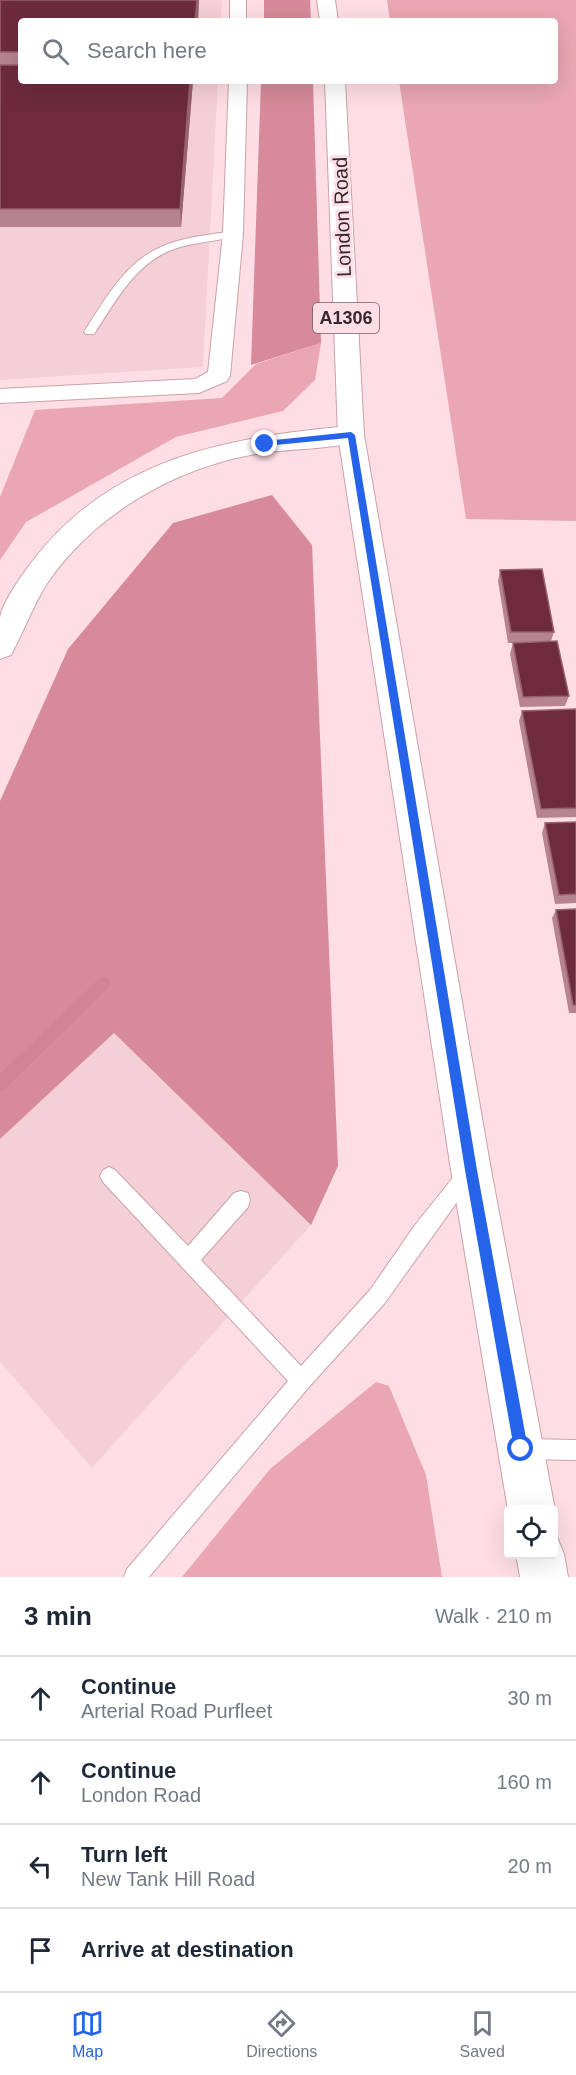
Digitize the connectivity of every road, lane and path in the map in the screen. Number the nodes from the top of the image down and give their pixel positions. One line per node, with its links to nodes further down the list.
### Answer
1 (238, 0): 3 (street)
2 (326, 0): 4 (main road)
3 (238, 18)
4 (329, 18)
5 (238, 84): 7 (street)
6 (335, 84): 10 (main road, London Road / A1306)
7 (233, 234): 8 (lane); 9 (street)
8 (90, 332)
9 (0, 396)
10 (351, 435): 11 (main road); 12 (main road, London Road / A1306)
11 (0, 647)
12 (471, 1170): 16 (lane); 17 (main road, A1306)
13 (109, 1176): 15 (lane)
14 (241, 1200): 15 (lane)
15 (188, 1260): 16 (lane)
16 (301, 1381): 21 (lane)
17 (521, 1449): 18 (lane); 19 (main road, A1306)
18 (576, 1450)
19 (531, 1505)
20 (541, 1559): 22 (main road)
21 (135, 1577)
22 (544, 1577)

